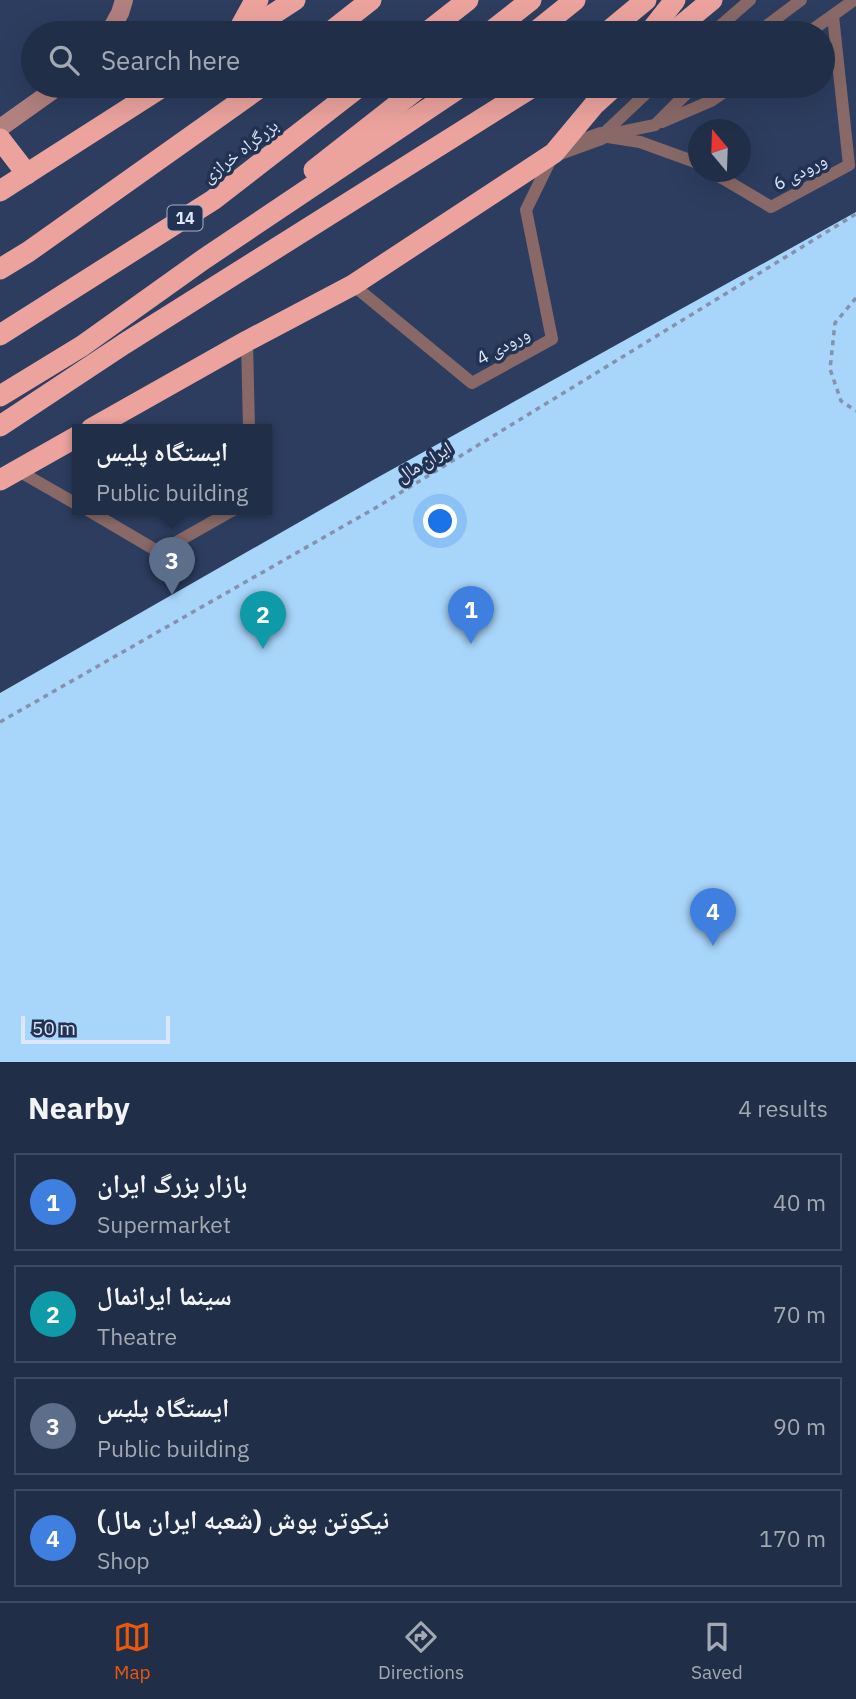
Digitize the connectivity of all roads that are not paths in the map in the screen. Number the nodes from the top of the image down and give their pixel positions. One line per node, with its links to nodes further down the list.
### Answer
1 (124, 0): 15 (street)
2 (258, 0): 16 (highway)
3 (295, 0): 17 (highway)
4 (371, 0): 18 (highway)
5 (468, 0): 19 (highway)
6 (531, 0): 20 (highway)
7 (575, 0): 21 (highway)
8 (646, 0): 22 (highway)
9 (675, 0): 23 (highway)
10 (712, 0): 24 (highway)
11 (750, 0): 25 (lane)
12 (801, 0): 26 (lane)
13 (853, 0): 14 (lane)
14 (833, 16): 27 (lane); 28 (lane, ورودی 6)
15 (116, 21)
16 (244, 21)
17 (263, 21)
18 (344, 21)
19 (441, 21)
20 (504, 21)
21 (549, 21)
22 (621, 21)
23 (658, 21)
24 (687, 21)
25 (726, 21)
26 (773, 21)
27 (826, 21)
28 (834, 21)
29 (835, 35): 50 (lane, ورودی 6)
30 (42, 98): 44 (street)
31 (145, 98): 49 (highway)
32 (245, 98): 53 (highway)
33 (345, 98): 55 (highway, بزرگراه خرازی / 14)
34 (406, 98): 52 (highway)
35 (444, 98): 52 (highway)
36 (515, 98): 60 (highway)
37 (600, 98): 42 (highway)
38 (602, 98): 42 (highway)
39 (641, 98): 45 (lane)
40 (682, 98): 43 (lane)
41 (715, 98): 43 (lane)
42 (594, 106): 47 (highway)
43 (655, 125): 45 (lane)
44 (0, 128)
45 (601, 136): 47 (street); 48 (lane)
46 (0, 139): 49 (highway)
47 (554, 153): 54 (highway); 54 (lane, ورودی 4)
48 (688, 159)
49 (27, 174): 51 (highway)
50 (728, 182)
51 (0, 191)
52 (204, 259): 57 (highway)
53 (0, 269)
54 (353, 285): 56 (highway)
55 (0, 335)
56 (247, 341): 58 (highway); 59 (lane)
57 (0, 396)
58 (100, 424)
59 (249, 424)
60 (0, 426)
61 (72, 439): 62 (highway)
62 (9, 475): 63 (lane)
63 (72, 502)
64 (96, 515): 65 (lane)
65 (224, 515)

